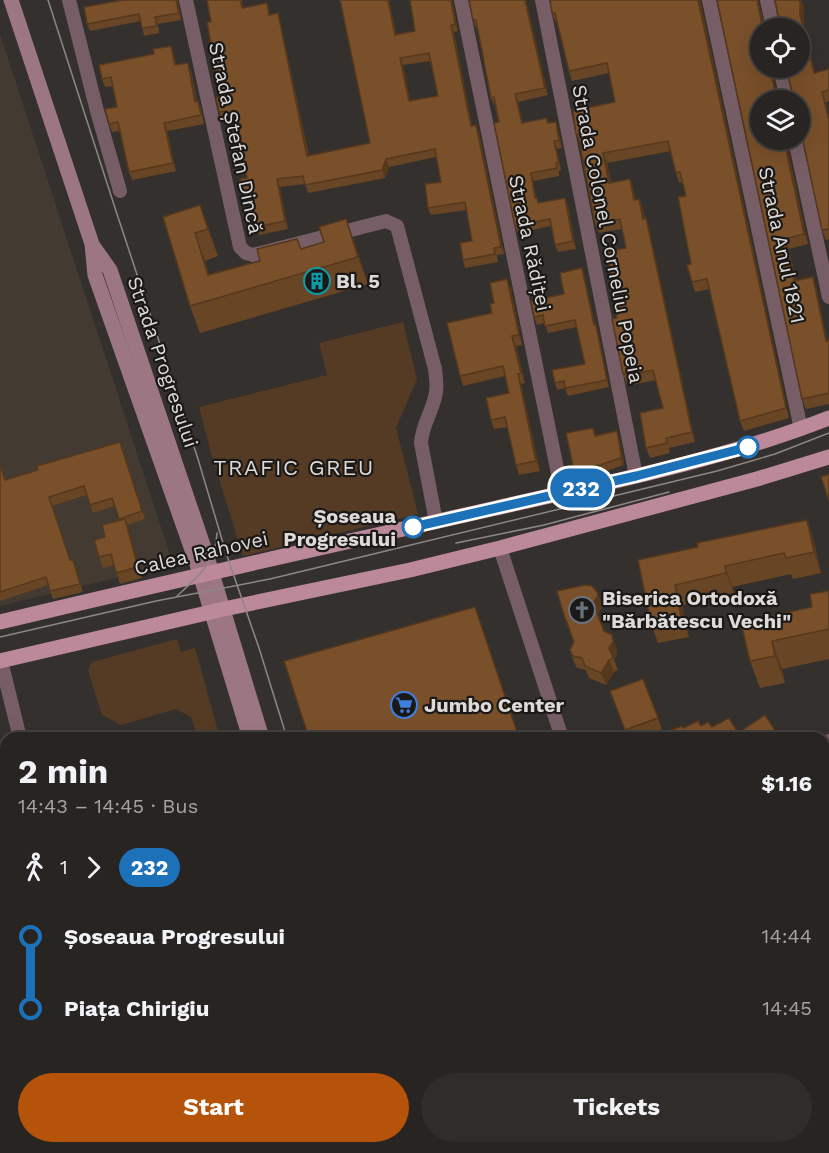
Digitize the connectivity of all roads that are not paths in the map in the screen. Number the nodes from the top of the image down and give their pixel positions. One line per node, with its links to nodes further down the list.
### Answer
1 (11, 0): 19 (main road, Strada Progresului)
2 (69, 0): 10 (street)
3 (186, 0): 17 (street, Strada Ștefan Dincă)
4 (461, 0): 16 (street, Strada Rădiței)
5 (542, 0): 15 (street, Strada Colonel Corneliu Popeia)
6 (709, 0): 13 (street, Strada Anul 1821)
7 (767, 0): 8 (street)
8 (771, 18)
9 (797, 150): 11 (street)
10 (120, 191)
11 (829, 297)
12 (829, 418): 13 (main road, Calea Rahovei)
13 (801, 429): 15 (main road, Calea Rahovei)
14 (829, 457): 18 (main road)
15 (636, 476): 16 (main road, Calea Rahovei)
16 (561, 493): 17 (main road, Calea Rahovei)
17 (436, 522): 19 (main road, Calea Rahovei)
18 (500, 548): 20 (main road); 26 (street)
19 (206, 573): 20 (main road, Strada Progresului); 21 (main road, Calea Rahovei)
20 (218, 610): 22 (main road); 24 (main road, Strada Progresului); 25 (main road, Strada Progresului)
21 (0, 622)
22 (1, 661): 23 (street)
23 (19, 732)
24 (248, 732)
25 (260, 732)
26 (560, 732)

